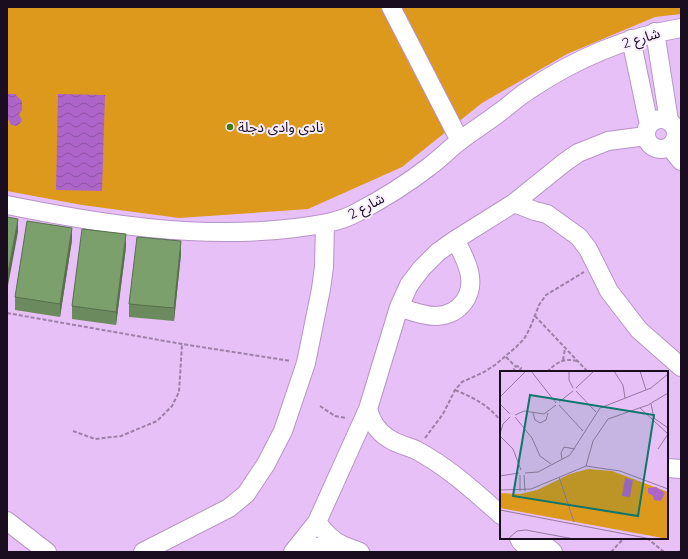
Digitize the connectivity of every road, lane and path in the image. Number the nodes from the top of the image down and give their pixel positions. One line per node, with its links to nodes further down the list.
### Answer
1 (391, 7): 7 (street)
2 (681, 28): 3 (street, شارع 2)
3 (655, 32): 4 (street, شارع 2); 5 (street)
4 (631, 39): 6 (street); 7 (street, شارع 2)
5 (675, 126): 6 (street); 8 (street)
6 (647, 130): 8 (street); 10 (street)
7 (460, 141): 14 (street, شارع 2)
8 (670, 147): 9 (street)
9 (681, 161)
10 (537, 184): 11 (street); 13 (street)
11 (514, 203): 13 (street); 15 (street)
12 (7, 205): 14 (street, شارع 2)
13 (547, 214): 16 (street)
14 (325, 224): 25 (street)
15 (455, 240): 17 (street); 17 (street)
16 (595, 265): 19 (path); 27 (street)
17 (399, 307): 34 (street)
18 (7, 313): 20 (path)
19 (536, 316): 21 (path); 22 (path)
20 (182, 344): 25 (path); 37 (path)
21 (565, 348): 23 (path); 24 (path)
22 (506, 357): 26 (path); 32 (path)
23 (563, 360): 24 (path); 30 (path)
24 (578, 361): 31 (path)
25 (306, 363): 52 (street)
26 (516, 367): 28 (path); 29 (path)
27 (681, 367)
28 (515, 371)
29 (520, 371)
30 (548, 371)
31 (587, 371)
32 (455, 390): 35 (path); 40 (path)
33 (320, 406): 36 (path)
34 (368, 409): 36 (street); 38 (street)
35 (500, 420)
36 (360, 426): 39 (street)
37 (72, 431)
38 (388, 438): 39 (street); 40 (street)
39 (352, 444): 45 (street)
40 (416, 450): 43 (street)
41 (668, 468): 42 (street)
42 (681, 469)
43 (500, 514)
44 (7, 521): 51 (street)
45 (317, 522): 49 (street); 50 (street)
46 (623, 539): 55 (path)
47 (648, 539): 56 (path)
48 (528, 542): 54 (street)
49 (342, 545): 50 (street); 53 (street)
50 (294, 551)
51 (47, 552)
52 (143, 552)
53 (360, 552)
54 (553, 552)
55 (611, 552)
56 (664, 552)

